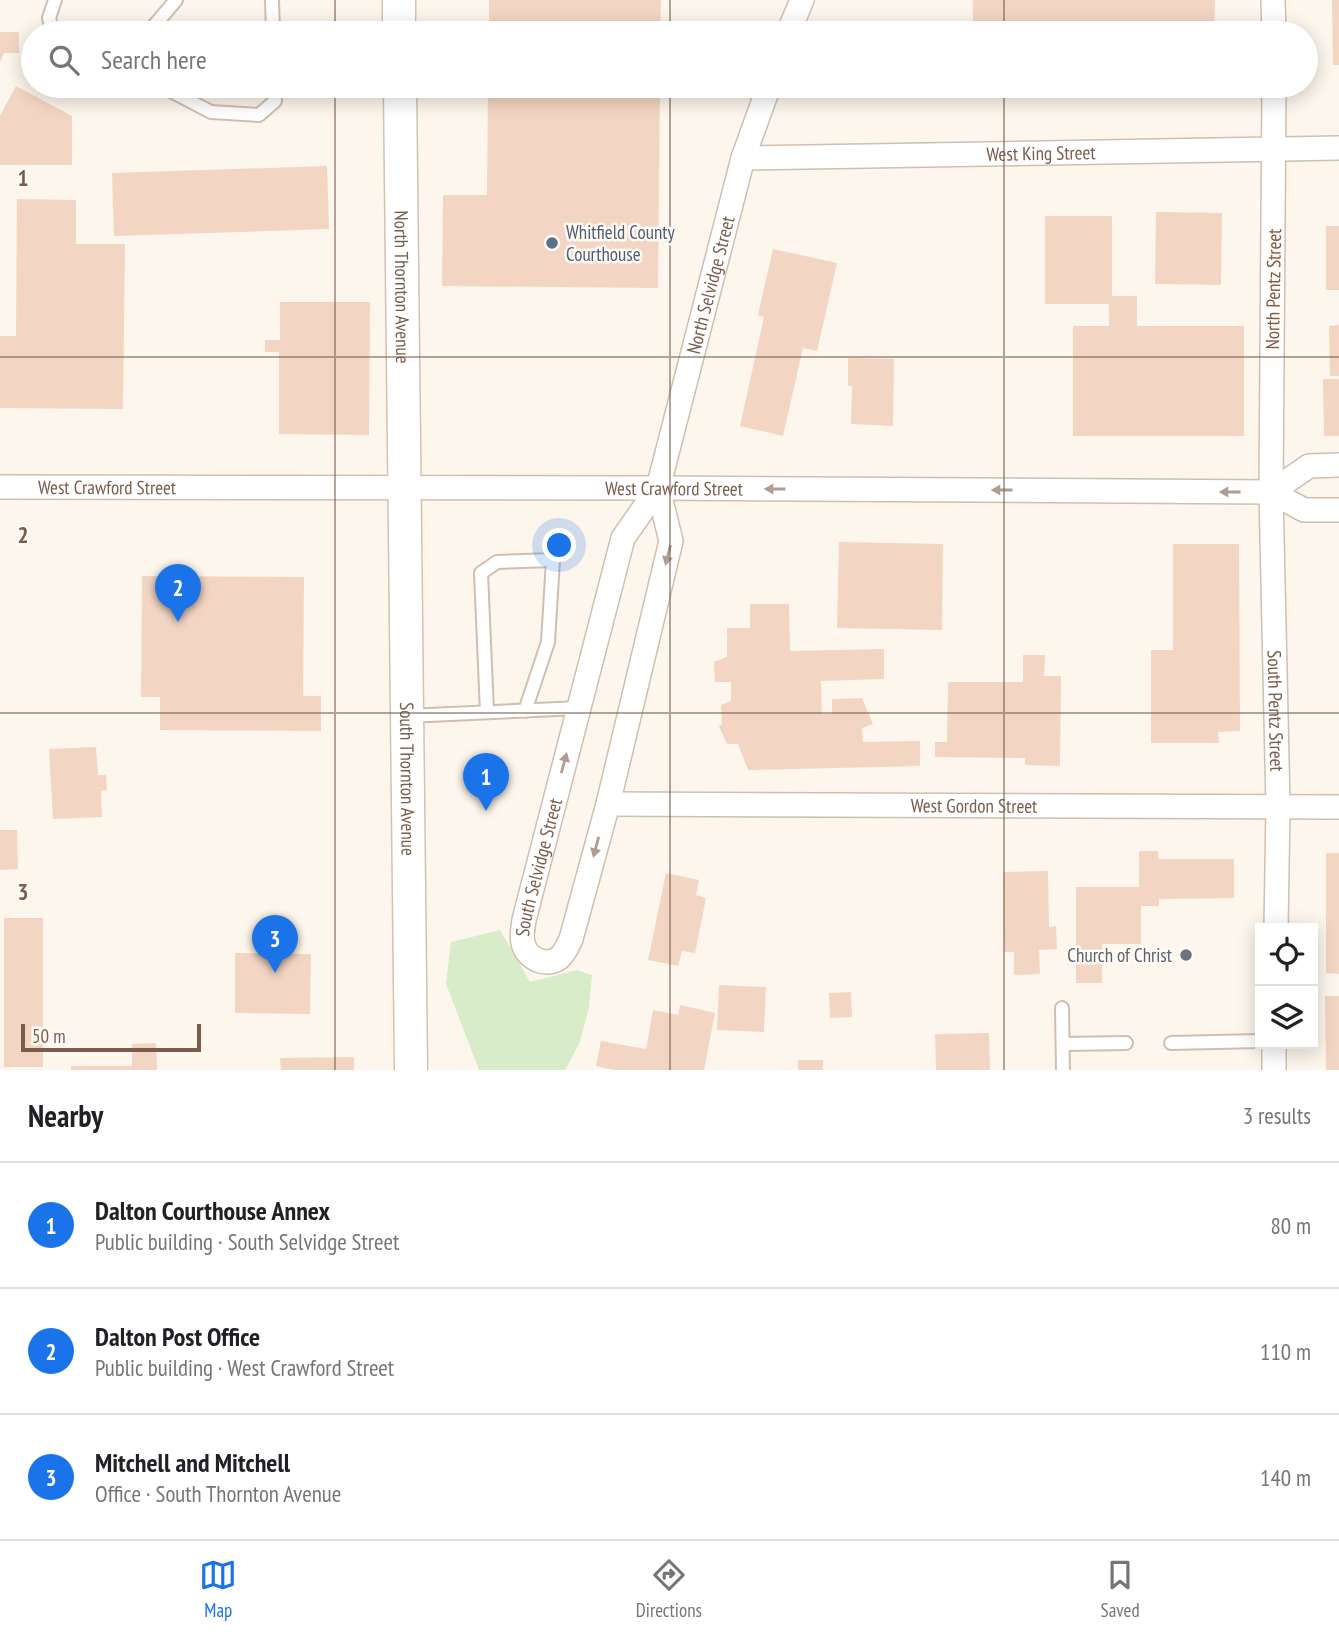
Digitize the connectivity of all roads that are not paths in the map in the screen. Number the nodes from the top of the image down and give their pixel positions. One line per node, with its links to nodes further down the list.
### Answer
1 (55, 0): 7 (lane)
2 (176, 0): 8 (lane)
3 (272, 0): 9 (lane)
4 (399, 0): 10 (main road)
5 (802, 0): 11 (street)
6 (1273, 0): 12 (street)
7 (50, 21)
8 (158, 21)
9 (273, 21)
10 (399, 21)
11 (793, 21)
12 (1274, 21)
13 (185, 98): 14 (lane)
14 (275, 98)
15 (400, 98): 23 (main road, North Thornton Avenue)
16 (765, 98): 20 (street, North Selvidge Street)
17 (1274, 98): 18 (street, North Pentz Street)
18 (1275, 148): 19 (street, West King Street); 20 (street, West King Street); 25 (street, North Pentz Street)
19 (1339, 148)
20 (743, 158): 24 (street, North Selvidge Street)
21 (1339, 465): 25 (street)
22 (0, 487): 23 (street, West Crawford Street)
23 (404, 488): 24 (street, West Crawford Street); 30 (main road, South Thornton Avenue)
24 (658, 488): 25 (street, West Crawford Street, one-way to 24); 27 (street, South Selvidge Street); 31 (street, South Selvidge Street, one-way to 31)
25 (1271, 492): 26 (street); 32 (street, South Pentz Street)
26 (1339, 510)
27 (579, 708): 28 (lane); 31 (street, South Selvidge Street, one-way to 27)
28 (525, 711): 29 (lane); 29 (lane)
29 (487, 712): 30 (lane)
30 (407, 716): 41 (main road, South Thornton Avenue)
31 (608, 803): 32 (street, West Gordon Street)
32 (1278, 806): 33 (street, West Gordon Street); 34 (street, South Pentz Street)
33 (1339, 807)
34 (1276, 923)
35 (1062, 1008): 38 (lane)
36 (1255, 1041): 37 (lane)
37 (1171, 1043)
38 (1063, 1044): 39 (lane); 42 (lane)
39 (1126, 1044)
40 (1274, 1049): 43 (street)
41 (411, 1070)
42 (1063, 1070)
43 (1274, 1070)

